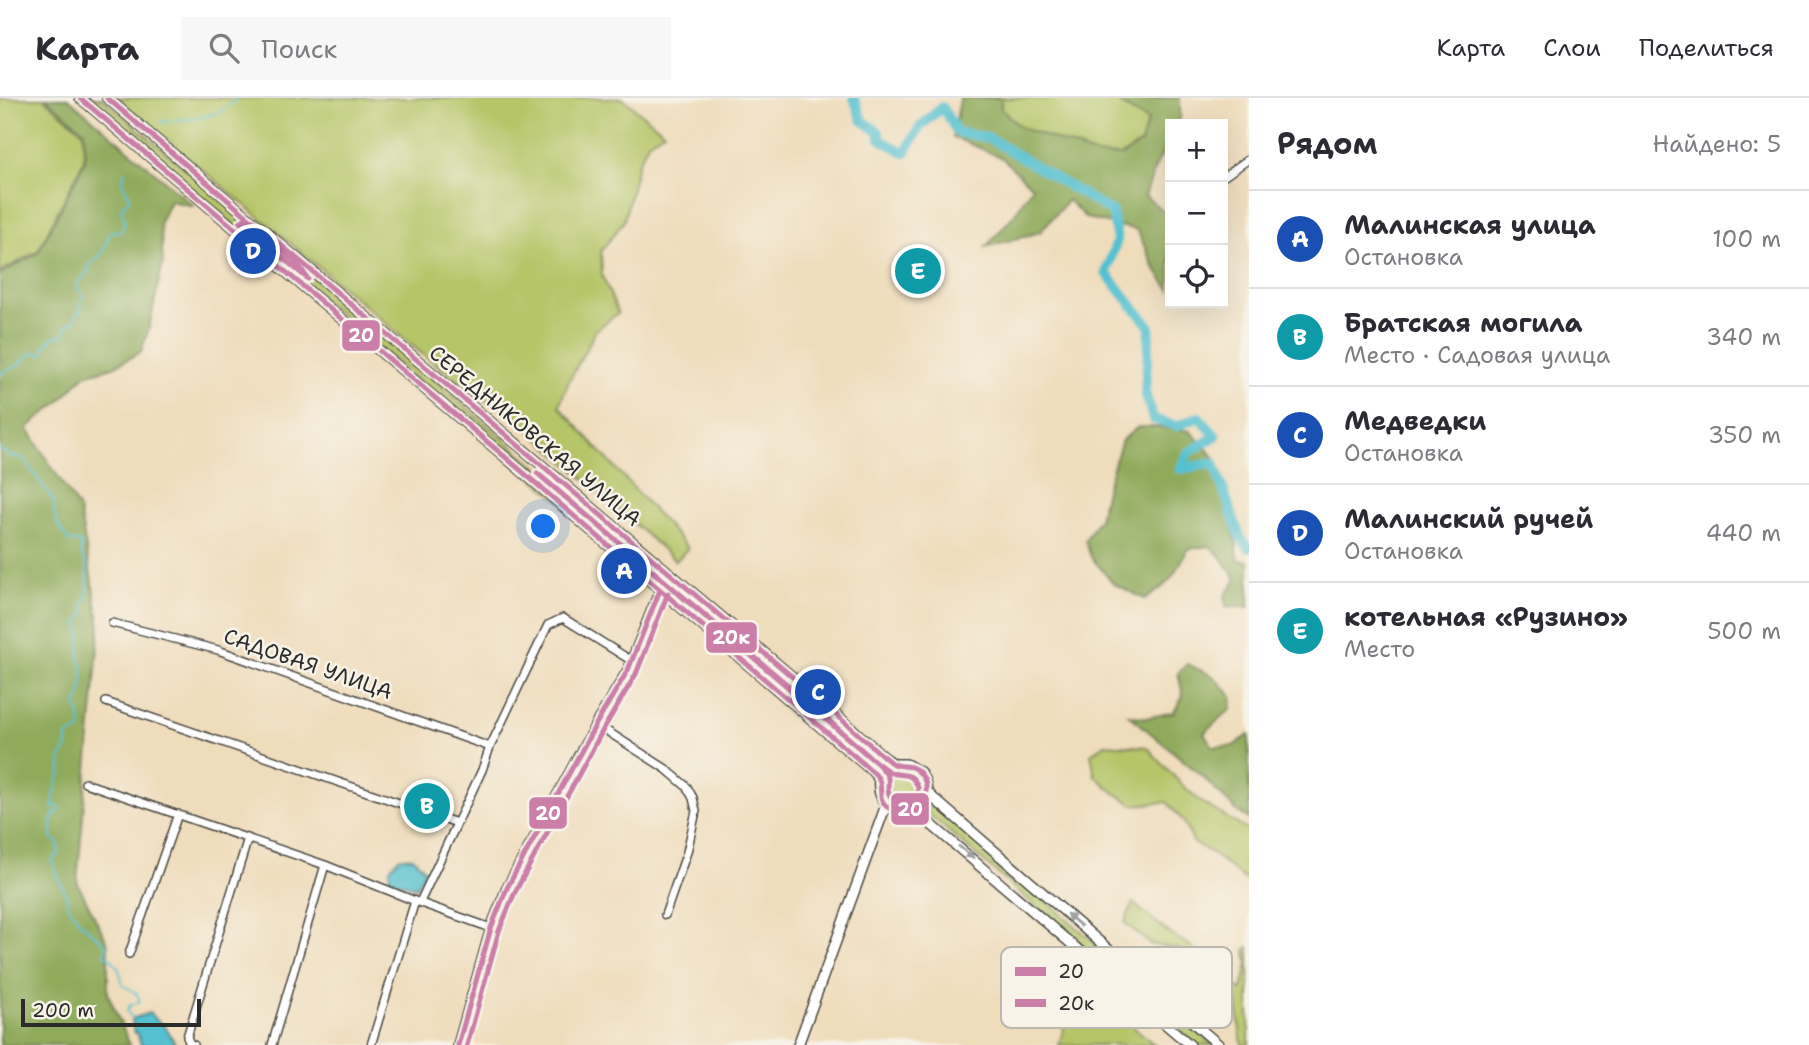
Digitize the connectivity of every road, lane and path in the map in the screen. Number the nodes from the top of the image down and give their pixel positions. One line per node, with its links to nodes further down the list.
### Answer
1 (80, 98): 6 (street, СЕРЕДНИКОВСКАЯ УЛИЦА)
2 (107, 98): 5 (street, СЕРЕДНИКОВСКАЯ УЛИЦА)
3 (1249, 159): 4 (street)
4 (1228, 174)
5 (241, 211): 6 (street); 7 (street, СЕРЕДНИКОВСКАЯ УЛИЦА)
6 (230, 225): 8 (street, СЕРЕДНИКОВСКАЯ УЛИЦА)
7 (671, 574): 8 (street); 14 (street, СЕРЕДНИКОВСКАЯ УЛИЦА)
8 (660, 590): 10 (street); 15 (street, СЕРЕДНИКОВСКАЯ УЛИЦА)
9 (112, 623): 13 (street, САДОВАЯ УЛИЦА)
10 (632, 661): 12 (street); 13 (street)
11 (106, 702): 21 (street)
12 (596, 724): 25 (street); 26 (street)
13 (491, 747): 21 (street)
14 (894, 764): 15 (street); 17 (street, СЕРЕДНИКОВСКАЯ УЛИЦА)
15 (879, 779): 18 (street)
16 (85, 783): 20 (street)
17 (927, 791): 19 (street); 28 (street, СЕРЕДНИКОВСКАЯ УЛИЦА, one-way to 17)
18 (886, 805): 19 (street); 36 (street)
19 (913, 809): 27 (street, one-way to 27)
20 (178, 814): 22 (street); 29 (street)
21 (457, 823): 24 (street)
22 (248, 838): 23 (street); 32 (street)
23 (325, 866): 24 (street); 33 (street)
24 (417, 902): 26 (street); 34 (street)
25 (665, 915)
26 (491, 928): 35 (street)
27 (1076, 947)
28 (1106, 947)
29 (129, 954)
30 (1170, 1028): 37 (street, one-way to 37)
31 (1199, 1028): 38 (street, СЕРЕДНИКОВСКАЯ УЛИЦА, one-way to 31)
32 (194, 1045)
33 (272, 1045)
34 (371, 1045)
35 (458, 1045)
36 (798, 1045)
37 (1190, 1045)
38 (1219, 1045)

